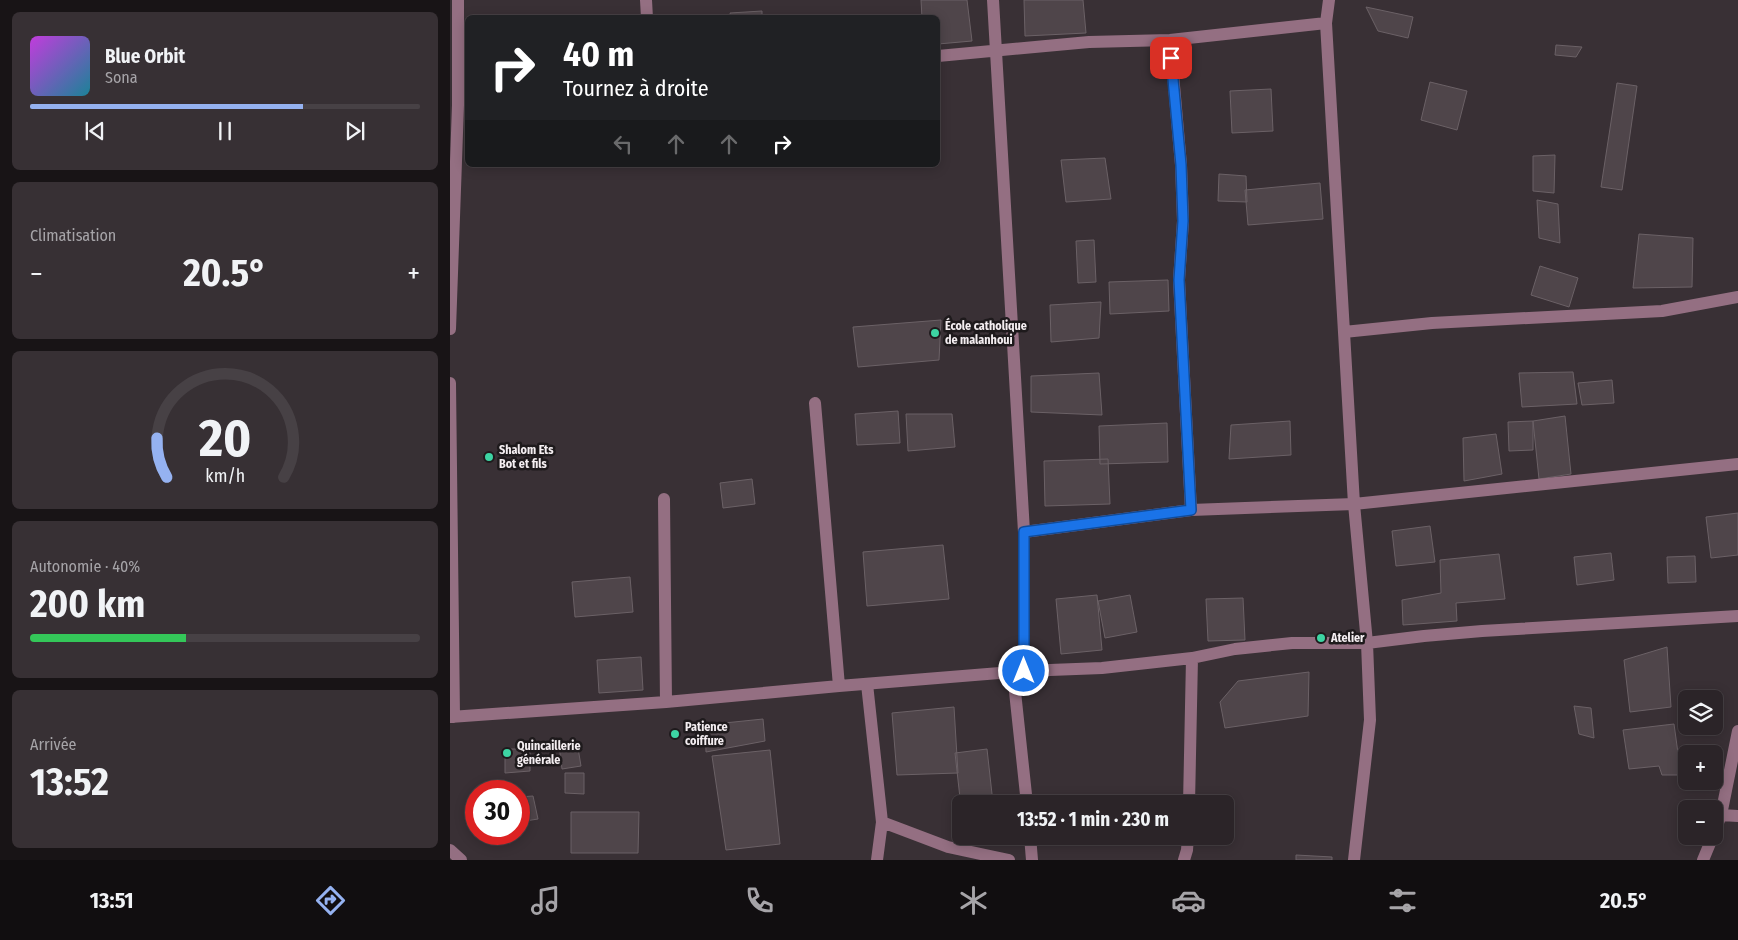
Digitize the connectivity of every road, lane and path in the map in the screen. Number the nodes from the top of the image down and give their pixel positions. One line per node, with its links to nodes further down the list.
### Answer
1 (458, 0): 10 (street)
2 (646, 0): 5 (street)
3 (993, 0): 8 (street)
4 (1329, 0): 6 (street)
5 (647, 15)
6 (1326, 23): 7 (street); 13 (street)
7 (1170, 40): 8 (street); 19 (street)
8 (997, 50): 9 (street); 20 (street)
9 (940, 56)
10 (458, 105): 12 (street)
11 (1738, 297): 13 (street)
12 (450, 329)
13 (1344, 332): 18 (street)
14 (450, 383): 28 (street)
15 (815, 403): 26 (street)
16 (1738, 464): 18 (street)
17 (664, 499): 27 (street)
18 (1354, 504): 19 (street); 22 (street)
19 (1191, 510): 20 (street)
20 (1024, 532): 24 (street)
21 (1738, 616): 22 (street)
22 (1367, 643): 23 (street); 45 (street)
23 (1192, 658): 24 (street); 31 (street)
24 (1019, 672): 25 (street); 30 (street)
25 (867, 684): 26 (street); 35 (street)
26 (839, 686): 27 (street)
27 (666, 702): 28 (street)
28 (452, 717)
29 (1738, 732): 32 (street)
30 (1026, 795)
31 (1189, 795)
32 (1723, 805)
33 (1723, 815): 34 (street)
34 (1738, 816)
35 (882, 822): 41 (street); 42 (street)
36 (1031, 845): 43 (street)
37 (1188, 845): 44 (street)
38 (1709, 845): 46 (street)
39 (450, 850): 40 (street)
40 (461, 860)
41 (877, 860)
42 (1009, 860)
43 (1032, 860)
44 (1184, 860)
45 (1354, 860)
46 (1703, 860)

